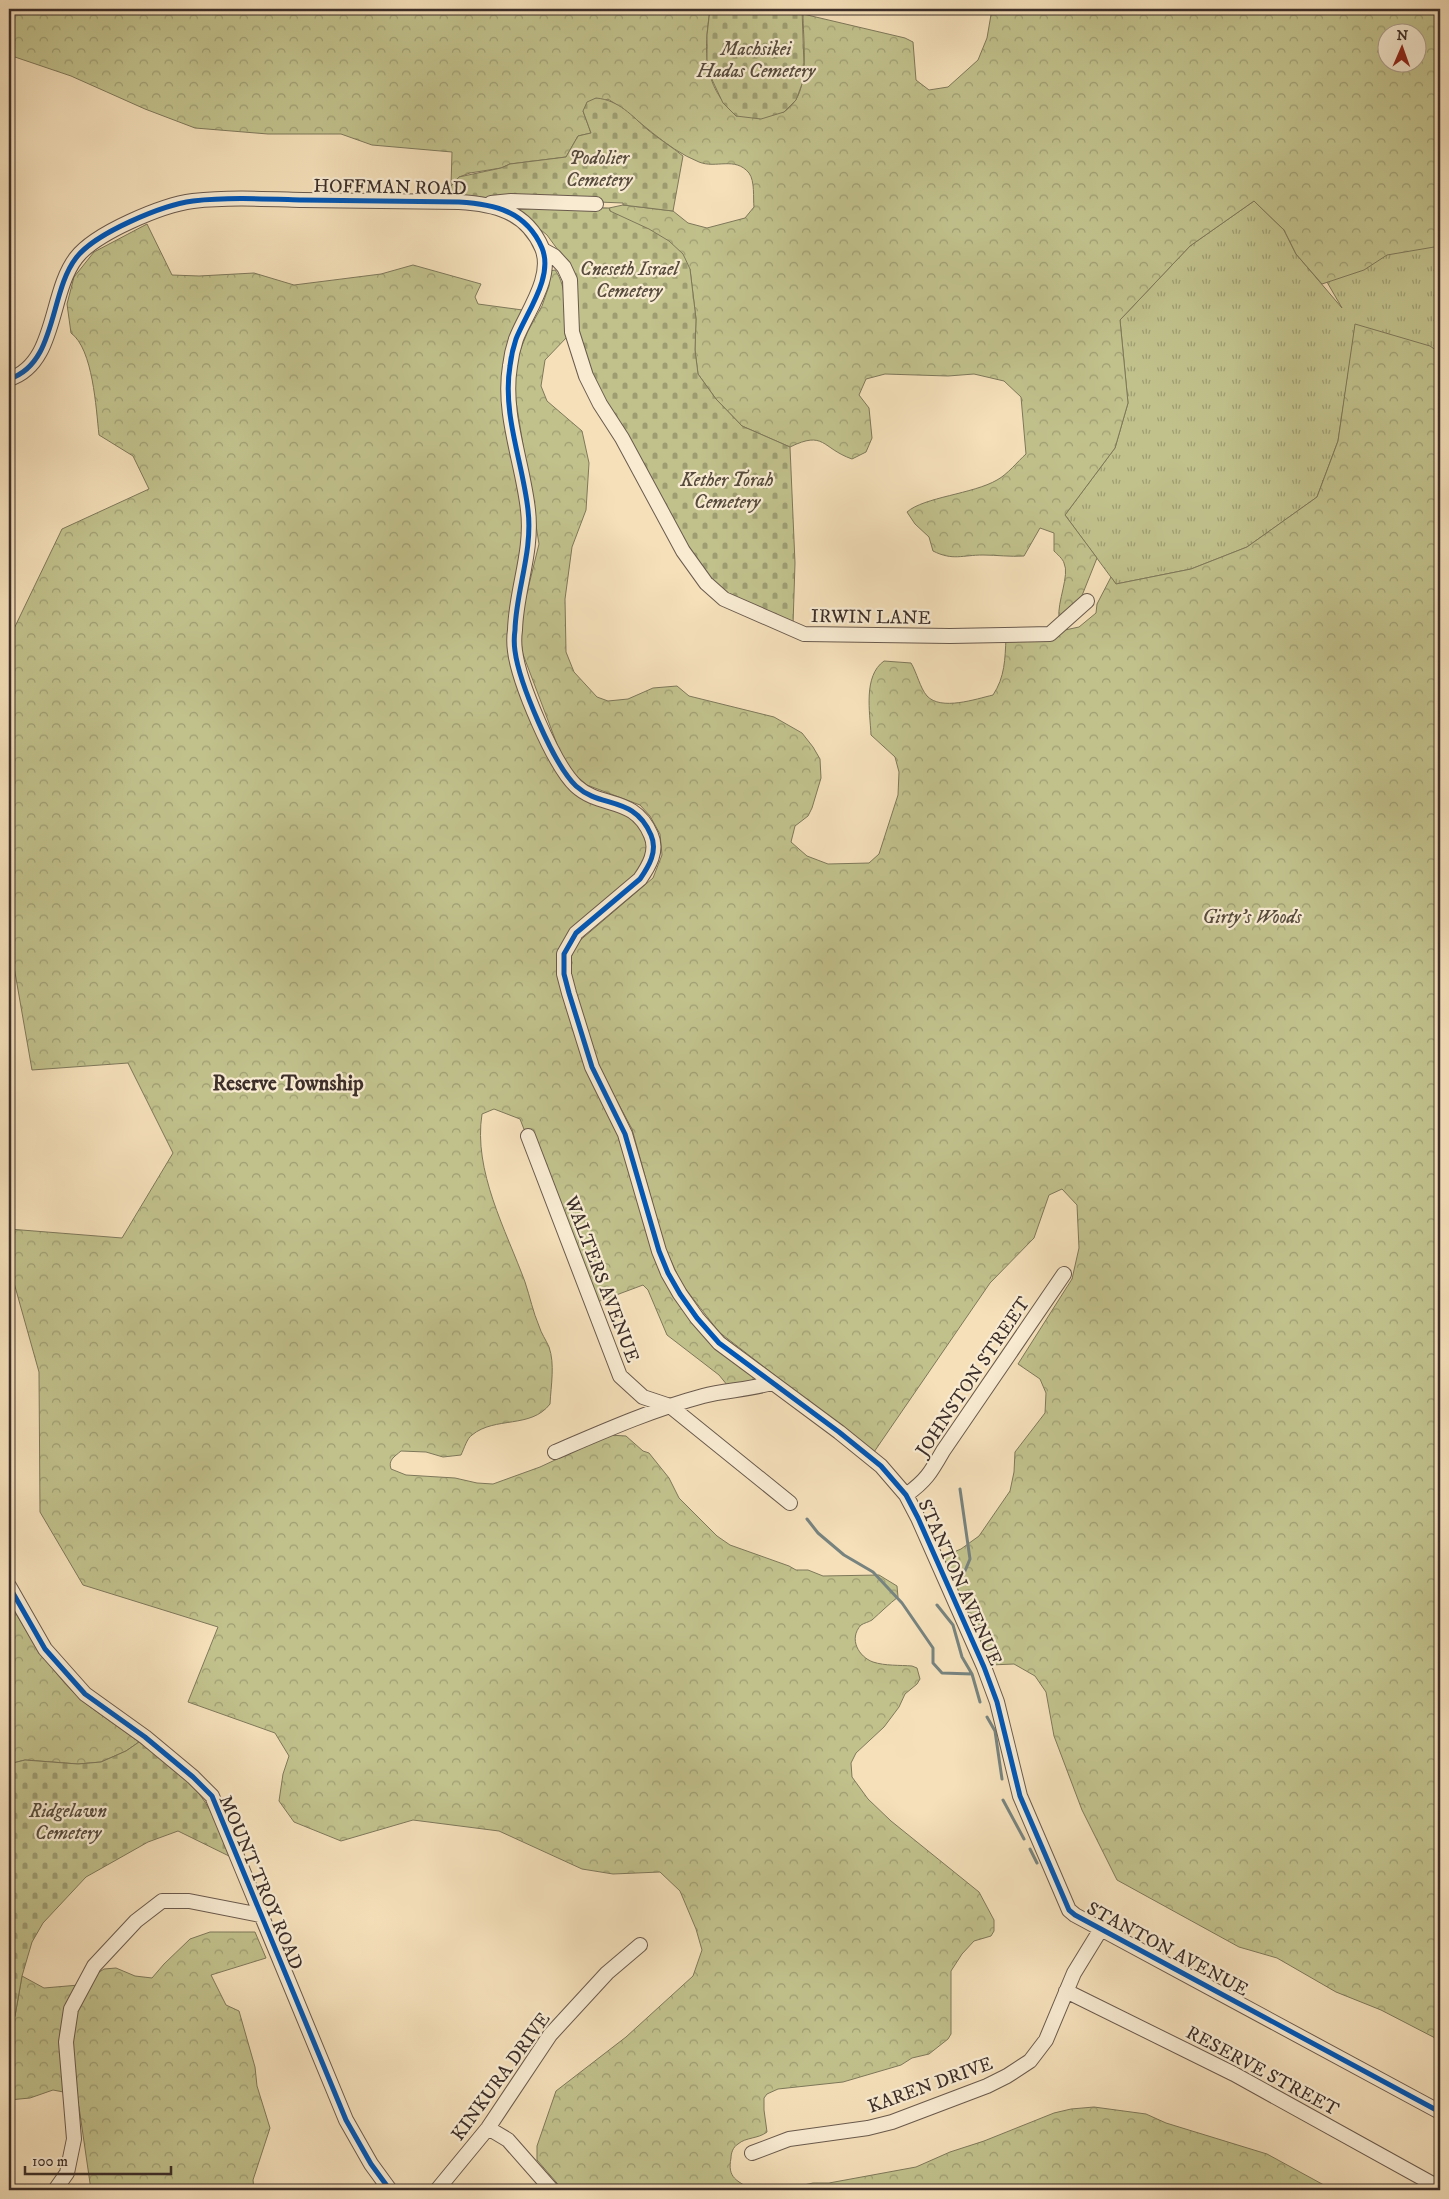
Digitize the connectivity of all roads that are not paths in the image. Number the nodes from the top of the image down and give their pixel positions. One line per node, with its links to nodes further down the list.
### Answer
1 (488, 204): 2 (street, HOFFMAN ROAD); 3 (street, HOFFMAN ROAD); 4 (street, HOFFMAN ROAD)
2 (596, 204)
3 (543, 250): 5 (street, IRWIN LANE); 8 (street, STANTON AVENUE)
4 (9, 379)
5 (1087, 601)
6 (528, 1136): 9 (street, WALTERS AVENUE)
7 (1064, 1274): 11 (street, JOHNSTON STREET)
8 (771, 1383): 9 (street); 11 (street, STANTON AVENUE)
9 (670, 1406): 10 (street); 12 (street, WALTERS AVENUE)
10 (555, 1452)
11 (906, 1494): 15 (street, STANTON AVENUE)
12 (790, 1503)
13 (9, 1586): 14 (street, MOUNT TROY ROAD)
14 (260, 1915): 22 (street); 23 (street, MOUNT TROY ROAD)
15 (1101, 1929): 17 (street, KAREN DRIVE); 18 (street, STANTON AVENUE)
16 (640, 1945): 19 (street, KINKURA DRIVE)
17 (1066, 1991): 20 (street, KAREN DRIVE); 21 (street, RESERVE STREET)
18 (1440, 2112)
19 (488, 2128): 24 (street, KINKURA DRIVE); 25 (street)
20 (752, 2153)
21 (1440, 2188)
22 (55, 2190)
23 (390, 2190)
24 (437, 2190)
25 (552, 2190)

